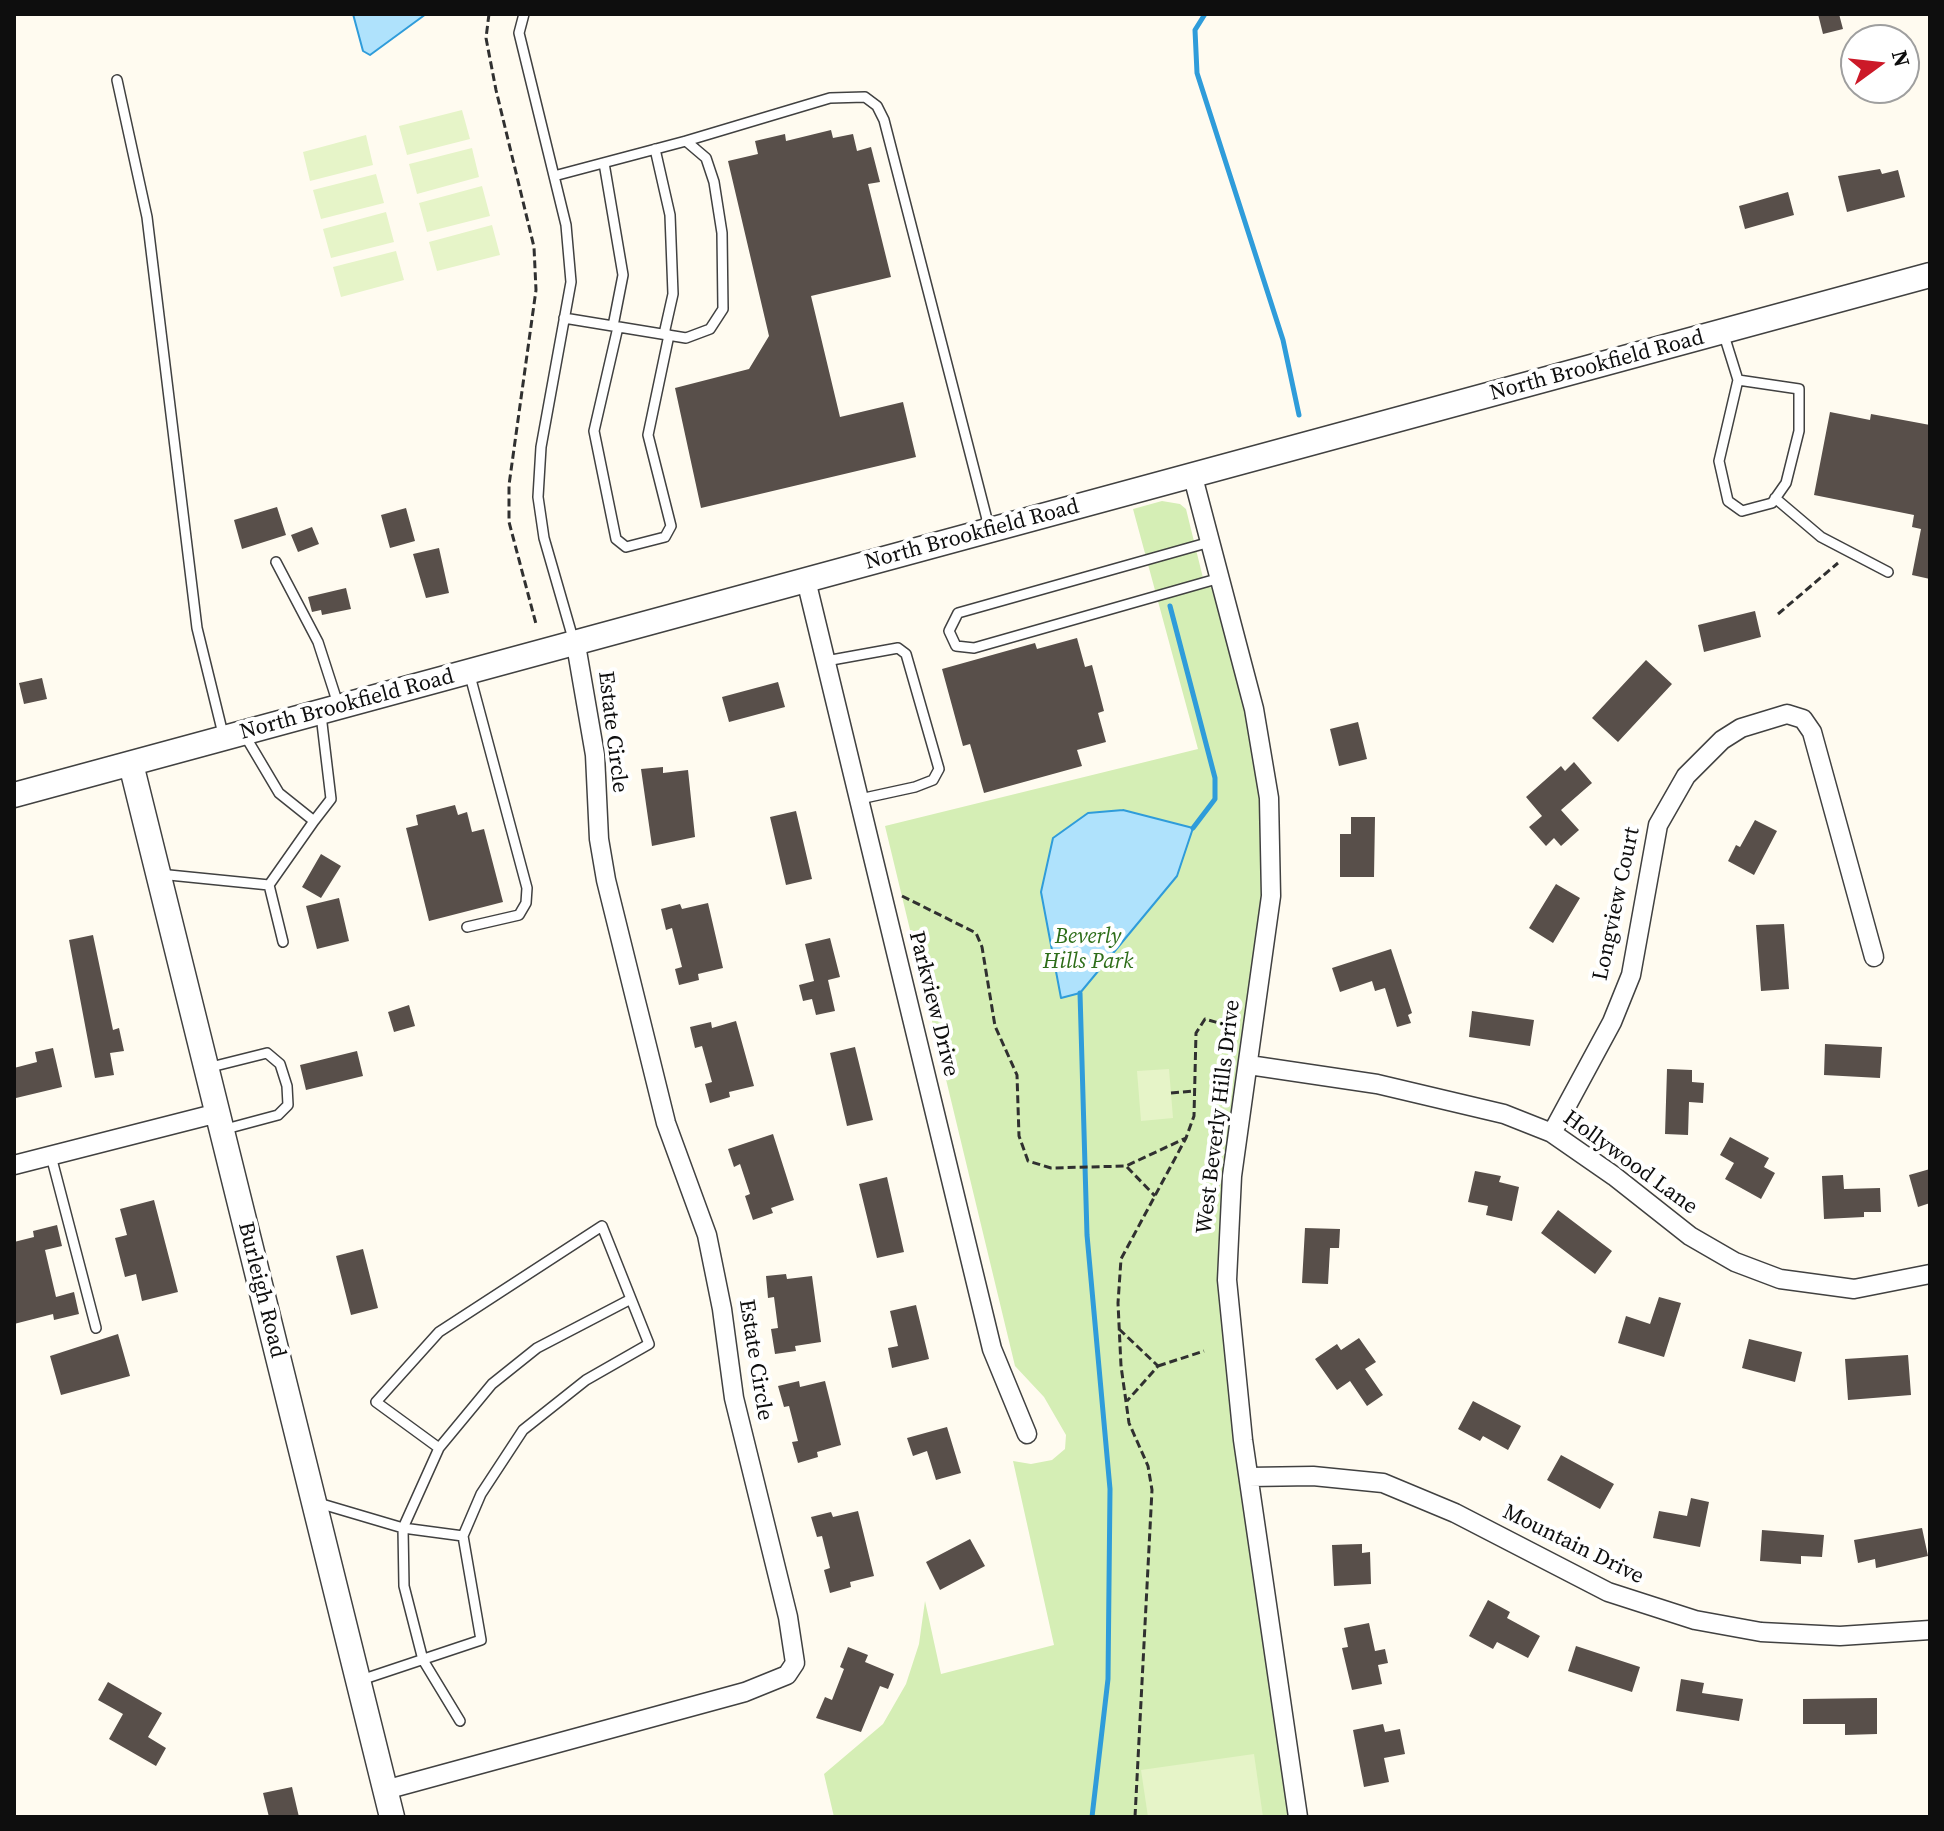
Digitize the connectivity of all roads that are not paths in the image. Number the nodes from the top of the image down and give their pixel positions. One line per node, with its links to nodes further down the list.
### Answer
1 (524, 14): 6 (lane)
2 (117, 80): 25 (lane)
3 (686, 141): 4 (lane); 11 (lane); 15 (lane)
4 (655, 149): 5 (lane); 11 (lane)
5 (604, 163): 6 (lane); 9 (lane)
6 (554, 176): 8 (lane)
7 (1930, 275): 10 (street, North Brookfield Road)
8 (564, 318): 9 (lane); 21 (lane)
9 (616, 326): 11 (lane); 11 (lane)
10 (1723, 332): 12 (lane); 13 (street, North Brookfield Road)
11 (666, 335)
12 (1738, 380): 14 (lane); 14 (lane)
13 (1193, 477): 15 (street, North Brookfield Road); 16 (street, West Beverly Hills Drive)
14 (1775, 498): 18 (lane)
15 (990, 530): 20 (street, North Brookfield Road)
16 (1210, 542): 19 (street, West Beverly Hills Drive); 19 (lane)
17 (276, 562): 24 (lane)
18 (1888, 572)
19 (1220, 578): 35 (street, West Beverly Hills Drive)
20 (806, 580): 21 (street, North Brookfield Road); 22 (street, Parkview Drive)
21 (576, 645): 23 (street, North Brookfield Road); 54 (street, Estate Circle)
22 (826, 661): 28 (street, Parkview Drive); 28 (lane)
23 (469, 672): 24 (street, North Brookfield Road); 32 (lane)
24 (330, 709): 25 (street, North Brookfield Road); 29 (lane)
25 (233, 735): 26 (street, North Brookfield Road); 29 (lane)
26 (131, 764): 27 (street, North Brookfield Road); 30 (street, Burleigh Road)
27 (14, 795)
28 (860, 799): 44 (street, Parkview Drive)
29 (314, 821): 31 (lane)
30 (159, 874): 31 (lane); 36 (street, Burleigh Road)
31 (269, 885): 33 (lane)
32 (467, 927)
33 (283, 942)
34 (1874, 957): 38 (street, Longview Court)
35 (1249, 1065): 38 (street, Hollywood Lane); 46 (street, West Beverly Hills Drive)
36 (207, 1068): 37 (street, Burleigh Road); 37 (lane)
37 (220, 1121): 39 (street); 47 (street, Burleigh Road)
38 (1552, 1133): 41 (street, Hollywood Lane)
39 (51, 1156): 40 (street); 43 (lane)
40 (14, 1165)
41 (1930, 1274)
42 (631, 1299): 45 (lane); 45 (lane); 49 (lane)
43 (96, 1328)
44 (1027, 1434)
45 (439, 1448): 48 (lane)
46 (1249, 1477): 50 (street, Mountain Drive); 56 (street, West Beverly Hills Drive)
47 (312, 1501): 48 (lane); 52 (street, Burleigh Road)
48 (403, 1528): 49 (lane); 51 (lane)
49 (463, 1536): 51 (lane)
50 (1930, 1630)
51 (423, 1660): 52 (lane); 53 (lane)
52 (357, 1681): 54 (street, Burleigh Road)
53 (460, 1721)
54 (385, 1790): 55 (street, Burleigh Road)
55 (392, 1817)
56 (1298, 1817)

